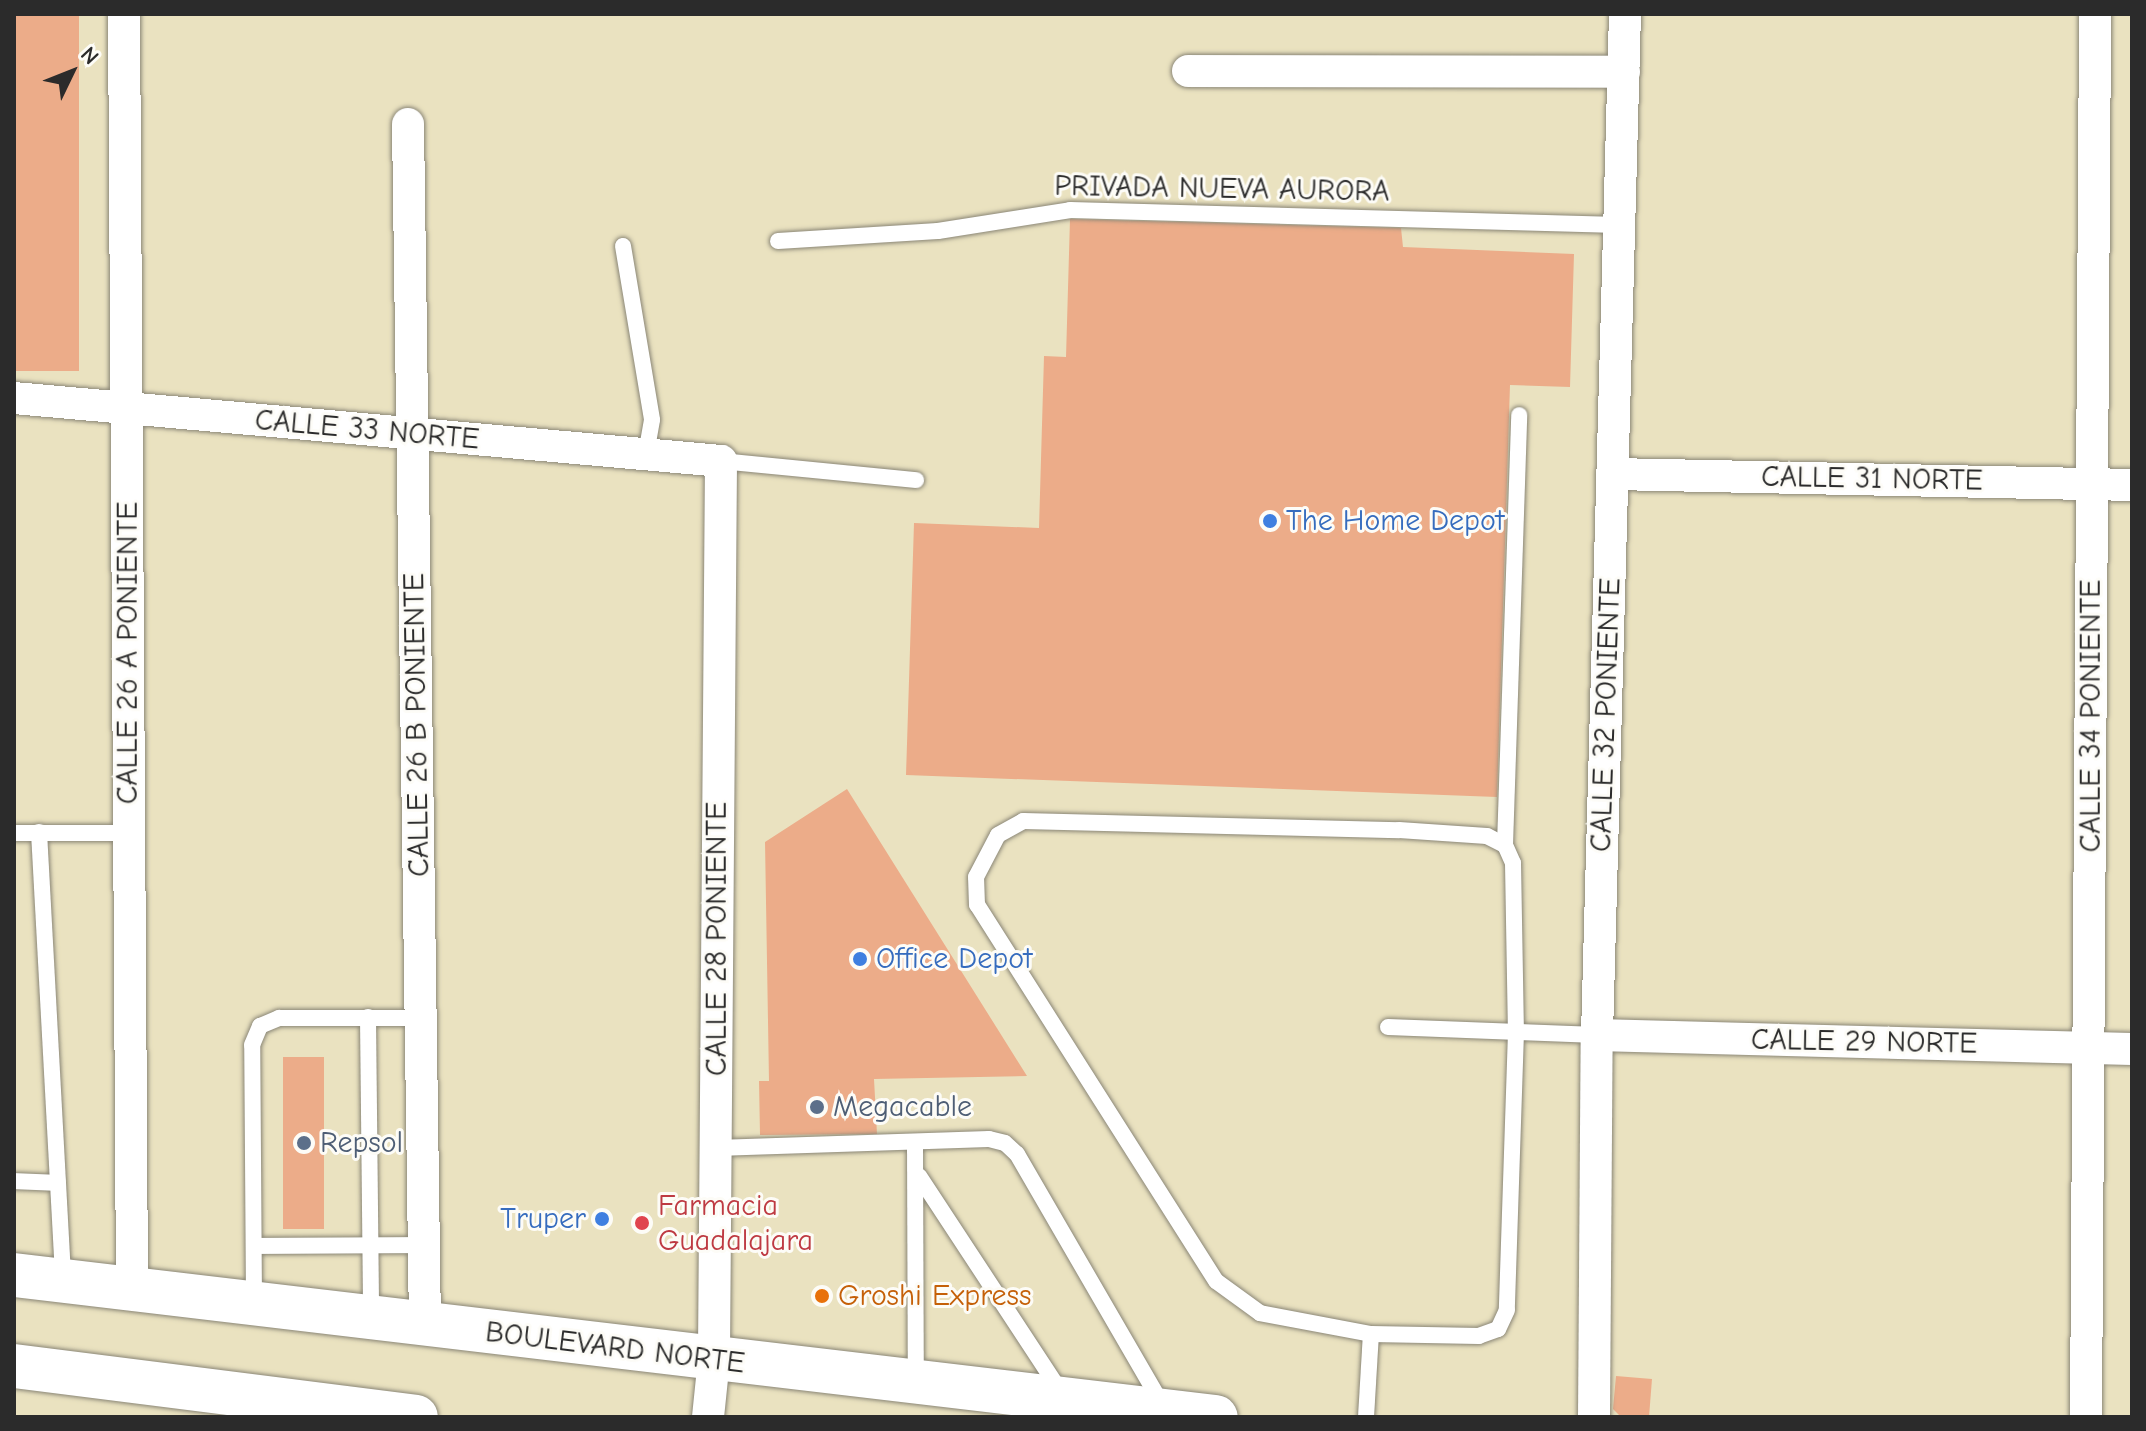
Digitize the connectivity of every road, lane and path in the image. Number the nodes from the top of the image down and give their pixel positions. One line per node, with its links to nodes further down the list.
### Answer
1 (124, 14): 11 (street, CALLE 26 A PONIENTE)
2 (1625, 14): 5 (street, CALLE 32 PONIENTE)
3 (2095, 14): 18 (street, CALLE 34 PONIENTE)
4 (1188, 71): 5 (street)
5 (1624, 72): 7 (street, CALLE 32 PONIENTE)
6 (408, 124): 13 (street, CALLE 26 B PONIENTE)
7 (1619, 225): 8 (lane, PRIVADA NUEVA AURORA); 16 (street, CALLE 32 PONIENTE)
8 (778, 241)
9 (623, 246): 14 (lane)
10 (14, 398): 11 (street, CALLE 33 NORTE)
11 (127, 410): 13 (street, CALLE 33 NORTE); 22 (street, CALLE 26 A PONIENTE)
12 (1519, 415): 23 (lane)
13 (413, 434): 14 (street, CALLE 33 NORTE); 25 (street, CALLE 26 B PONIENTE)
14 (646, 454): 15 (street, CALLE 33 NORTE)
15 (721, 461): 17 (lane); 32 (street, CALLE 28 PONIENTE)
16 (1613, 474): 18 (street, CALLE 31 NORTE); 28 (street, CALLE 32 PONIENTE)
17 (916, 480)
18 (2092, 484): 19 (street, CALLE 31 NORTE); 29 (street, CALLE 34 PONIENTE)
19 (2132, 485)
20 (39, 832): 21 (lane); 22 (lane); 35 (lane)
21 (14, 833)
22 (129, 833): 41 (street, CALLE 26 A PONIENTE)
23 (1505, 845): 27 (lane); 45 (lane)
24 (368, 1017): 25 (lane); 36 (lane); 38 (lane)
25 (421, 1018): 37 (street, CALLE 26 B PONIENTE)
26 (1388, 1027): 27 (lane)
27 (1516, 1032): 28 (lane); 45 (lane)
28 (1597, 1035): 29 (street, CALLE 29 NORTE); 55 (street, CALLE 32 PONIENTE)
29 (2090, 1048): 30 (street, CALLE 29 NORTE); 56 (street, CALLE 34 PONIENTE)
30 (2132, 1049)
31 (915, 1144): 32 (lane); 33 (lane); 50 (lane)
32 (716, 1148): 46 (street, CALLE 28 PONIENTE)
33 (919, 1176): 48 (lane); 49 (lane)
34 (14, 1181): 35 (lane)
35 (58, 1183): 40 (lane)
36 (371, 1245): 37 (lane); 38 (lane); 43 (lane)
37 (424, 1245): 44 (street, CALLE 26 B PONIENTE)
38 (254, 1246): 42 (lane)
39 (14, 1275): 40 (main road, BOULEVARD NORTE)
40 (63, 1282): 41 (main road, BOULEVARD NORTE)
41 (132, 1291): 42 (main road, BOULEVARD NORTE)
42 (254, 1305): 43 (main road, BOULEVARD NORTE)
43 (371, 1320): 44 (main road, BOULEVARD NORTE)
44 (425, 1325): 46 (main road, BOULEVARD NORTE)
45 (1371, 1334): 54 (lane)
46 (714, 1359): 48 (main road, BOULEVARD NORTE); 52 (street, CALLE 28 PONIENTE)
47 (14, 1366): 51 (main road)
48 (916, 1383): 49 (main road, BOULEVARD NORTE)
49 (1066, 1400): 50 (main road, BOULEVARD NORTE)
50 (1165, 1411): 53 (main road, BOULEVARD NORTE)
51 (416, 1417)
52 (708, 1417)
53 (1216, 1417)
54 (1366, 1417)
55 (1594, 1417)
56 (2086, 1417)

